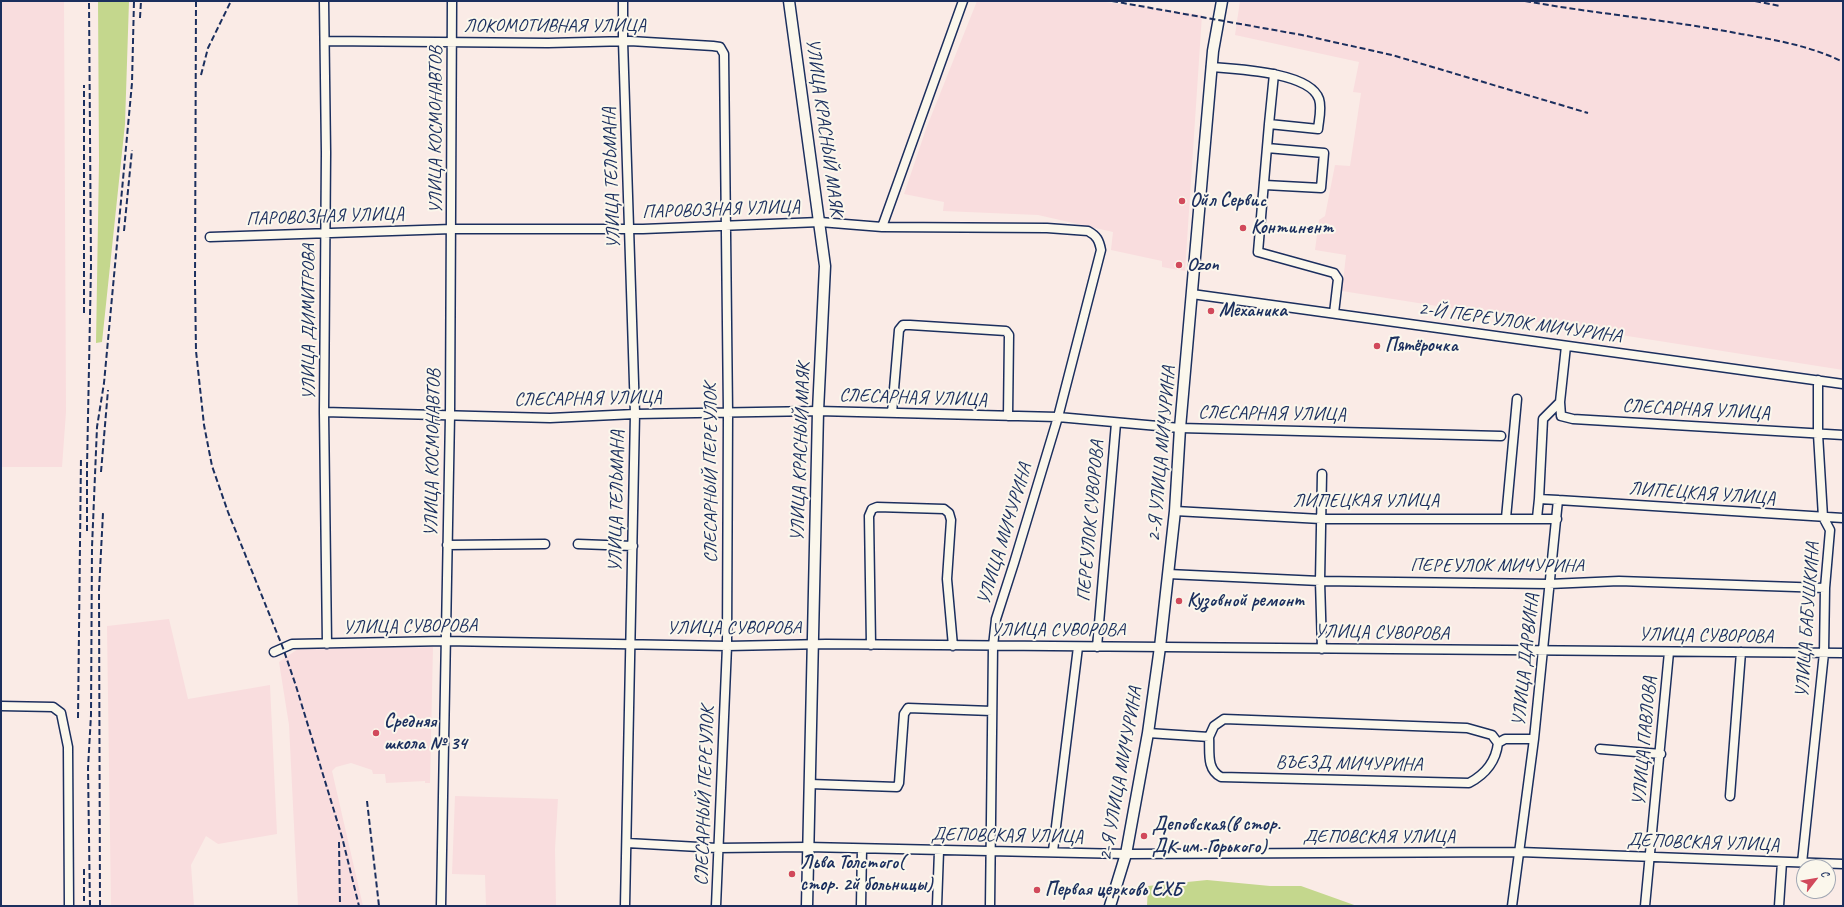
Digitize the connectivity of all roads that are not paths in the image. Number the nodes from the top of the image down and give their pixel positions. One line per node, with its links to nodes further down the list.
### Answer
1 (324, 1): 7 (street, УЛИЦА ДИМИТРОВА)
2 (452, 1): 9 (street, УЛИЦА КОСМОНАВТОВ)
3 (624, 1): 8 (street, УЛИЦА ТЕЛЬМАНА)
4 (789, 1): 16 (main road, УЛИЦА КРАСНЫЙ МАЯК)
5 (964, 1): 18 (street)
6 (1222, 1): 11 (main road, 2-Я УЛИЦА МИЧУРИНА)
7 (325, 41): 9 (street, ЛОКОМОТИВНАЯ УЛИЦА); 21 (street, УЛИЦА ДИМИТРОВА)
8 (623, 41): 9 (street, ЛОКОМОТИВНАЯ УЛИЦА); 10 (street, ЛОКОМОТИВНАЯ УЛИЦА); 20 (street, УЛИЦА ТЕЛЬМАНА)
9 (453, 42): 19 (street, УЛИЦА КОСМОНАВТОВ)
10 (713, 46): 17 (street, СЛЕСАРНЫЙ ПЕРЕУЛОК)
11 (1211, 67): 12 (street); 24 (main road, 2-Я УЛИЦА МИЧУРИНА)
12 (1274, 74): 13 (street); 13 (street)
13 (1269, 124): 14 (street)
14 (1267, 148): 15 (street); 15 (street)
15 (1265, 185): 25 (street)
16 (820, 222): 17 (street, ПАРОВОЗНАЯ УЛИЦА); 18 (street, ПАРОВОЗНАЯ УЛИЦА); 31 (main road, УЛИЦА КРАСНЫЙ МАЯК)
17 (725, 226): 20 (street, ПАРОВОЗНАЯ УЛИЦА); 33 (street, СЛЕСАРНЫЙ ПЕРЕУЛОК)
18 (882, 227): 23 (street, ПАРОВОЗНАЯ УЛИЦА)
19 (452, 229): 20 (street, ПАРОВОЗНАЯ УЛИЦА); 21 (street, ПАРОВОЗНАЯ УЛИЦА); 36 (street, УЛИЦА КОСМОНАВТОВ)
20 (629, 230): 35 (street, УЛИЦА ТЕЛЬМАНА)
21 (325, 234): 22 (street, ПАРОВОЗНАЯ УЛИЦА); 32 (street, УЛИЦА ДИМИТРОВА)
22 (210, 237)
23 (1101, 250): 38 (street, УЛИЦА МИЧУРИНА)
24 (1192, 294): 25 (street, 2-Й ПЕРЕУЛОК МИЧУРИНА); 40 (main road, 2-Я УЛИЦА МИЧУРИНА)
25 (1334, 313): 26 (street, 2-Й ПЕРЕУЛОК МИЧУРИНА)
26 (1566, 346): 27 (street, 2-Й ПЕРЕУЛОК МИЧУРИНА); 30 (street)
27 (1818, 380): 28 (street, 2-Й ПЕРЕУЛОК МИЧУРИНА); 41 (street, УЛИЦА БАБУШКИНА)
28 (1843, 384)
29 (1517, 399): 49 (street)
30 (1560, 402): 41 (street, СЛЕСАРНАЯ УЛИЦА); 45 (street)
31 (818, 411): 33 (street, СЛЕСАРНАЯ УЛИЦА); 34 (street, СЛЕСАРНАЯ УЛИЦА); 65 (main road, УЛИЦА КРАСНЫЙ МАЯК)
32 (324, 412): 36 (street, СЛЕСАРНАЯ УЛИЦА); 64 (street, УЛИЦА ДИМИТРОВА)
33 (728, 413): 35 (street, СЛЕСАРНАЯ УЛИЦА); 67 (street, СЛЕСАРНЫЙ ПЕРЕУЛОК)
34 (892, 413): 37 (street, СЛЕСАРНАЯ УЛИЦА); 37 (street)
35 (635, 414): 36 (street, СЛЕСАРНАЯ УЛИЦА); 57 (street, УЛИЦА ТЕЛЬМАНА)
36 (450, 415): 56 (street, УЛИЦА КОСМОНАВТОВ)
37 (1008, 416): 38 (street, СЛЕСАРНАЯ УЛИЦА)
38 (1058, 418): 39 (street, СЛЕСАРНАЯ УЛИЦА); 69 (street, УЛИЦА МИЧУРИНА)
39 (1116, 423): 40 (street, СЛЕСАРНАЯ УЛИЦА); 71 (street, ПЕРЕУЛОК СУВОРОВА)
40 (1180, 428): 43 (street, СЛЕСАРНАЯ УЛИЦА); 47 (main road, 2-Я УЛИЦА МИЧУРИНА)
41 (1818, 434): 42 (street, СЛЕСАРНАЯ УЛИЦА); 48 (street, УЛИЦА БАБУШКИНА)
42 (1843, 435)
43 (1501, 436)
44 (1322, 474): 52 (street)
45 (1539, 498): 46 (street); 50 (street)
46 (1558, 500): 48 (street, ЛИПЕЦКАЯ УЛИЦА); 53 (street, УЛИЦА ДАРВИНА)
47 (1175, 511): 52 (street, ЛИПЕЦКАЯ УЛИЦА); 58 (main road, 2-Я УЛИЦА МИЧУРИНА)
48 (1823, 517): 51 (street, ЛИПЕЦКАЯ УЛИЦА); 61 (street, УЛИЦА БАБУШКИНА)
49 (1506, 518): 50 (street, ЛИПЕЦКАЯ УЛИЦА); 52 (street, ЛИПЕЦКАЯ УЛИЦА)
50 (1537, 518): 53 (street, ЛИПЕЦКАЯ УЛИЦА)
51 (1843, 518)
52 (1321, 519): 59 (street)
53 (1557, 519): 60 (street, УЛИЦА ДАРВИНА)
54 (545, 544): 56 (street)
55 (578, 544): 57 (street)
56 (447, 545): 62 (street, УЛИЦА КОСМОНАВТОВ)
57 (633, 546): 63 (street, УЛИЦА ТЕЛЬМАНА)
58 (1168, 574): 59 (street, ПЕРЕУЛОК МИЧУРИНА); 72 (main road, 2-Я УЛИЦА МИЧУРИНА)
59 (1320, 581): 60 (street, ПЕРЕУЛОК МИЧУРИНА); 73 (street)
60 (1550, 584): 61 (street, ПЕРЕУЛОК МИЧУРИНА); 74 (street, УЛИЦА ДАРВИНА)
61 (1825, 588): 78 (street, УЛИЦА БАБУШКИНА)
62 (445, 641): 63 (street, УЛИЦА СУВОРОВА); 64 (street, УЛИЦА СУВОРОВА); 104 (street, УЛИЦА КОСМОНАВТОВ)
63 (631, 643): 67 (street, УЛИЦА СУВОРОВА); 90 (street, УЛИЦА ТЕЛЬМАНА)
64 (327, 644): 75 (street, УЛИЦА СУВОРОВА)
65 (814, 644): 66 (street, УЛИЦА СУВОРОВА); 67 (street, УЛИЦА СУВОРОВА); 88 (main road, УЛИЦА КРАСНЫЙ МАЯК)
66 (871, 645): 68 (street, УЛИЦА СУВОРОВА); 68 (street)
67 (728, 646): 92 (street, СЛЕСАРНЫЙ ПЕРЕУЛОК)
68 (953, 646): 69 (street, УЛИЦА СУВОРОВА)
69 (992, 646): 70 (street, УЛИЦА СУВОРОВА); 81 (street, УЛИЦА МИЧУРИНА)
70 (1078, 647): 71 (street, УЛИЦА СУВОРОВА); 96 (street)
71 (1097, 647): 72 (street, УЛИЦА СУВОРОВА)
72 (1160, 647): 73 (street, УЛИЦА СУВОРОВА); 82 (main road, 2-Я УЛИЦА МИЧУРИНА)
73 (1322, 649): 74 (street, УЛИЦА СУВОРОВА)
74 (1541, 651): 76 (street, УЛИЦА СУВОРОВА); 84 (street, УЛИЦА ДАРВИНА)
75 (274, 652)
76 (1669, 652): 77 (street, УЛИЦА СУВОРОВА); 87 (street, УЛИЦА ПАВЛОВА)
77 (1741, 652): 78 (street, УЛИЦА СУВОРОВА); 89 (street)
78 (1824, 653): 79 (street, УЛИЦА СУВОРОВА); 100 (street, УЛИЦА БАБУШКИНА)
79 (1843, 653)
80 (1, 706): 103 (street)
81 (992, 711): 88 (street); 95 (street, УЛИЦА МИЧУРИНА)
82 (1148, 732): 83 (street); 98 (main road, 2-Я УЛИЦА МИЧУРИНА)
83 (1209, 737): 85 (street, ВЪЕЗД МИЧУРИНА); 85 (street, ВЪЕЗД МИЧУРИНА)
84 (1534, 739): 85 (street); 97 (street, УЛИЦА ДАРВИНА)
85 (1498, 743)
86 (1600, 749): 87 (street)
87 (1661, 754): 99 (street, УЛИЦА ПАВЛОВА)
88 (810, 784): 91 (main road, УЛИЦА КРАСНЫЙ МАЯК)
89 (1730, 796)
90 (627, 844): 92 (street, ДЕПОВСКАЯ УЛИЦА); 105 (street, УЛИЦА ТЕЛЬМАНА)
91 (807, 847): 92 (street, ДЕПОВСКАЯ УЛИЦА); 93 (street, ДЕПОВСКАЯ УЛИЦА); 107 (main road, УЛИЦА КРАСНЫЙ МАЯК)
92 (717, 848): 106 (street, СЛЕСАРНЫЙ ПЕРЕУЛОК)
93 (862, 849): 94 (street, ДЕПОВСКАЯ УЛИЦА); 108 (street)
94 (939, 851): 95 (street, ДЕПОВСКАЯ УЛИЦА); 109 (street)
95 (990, 851): 96 (street, ДЕПОВСКАЯ УЛИЦА); 110 (street, УЛИЦА МИЧУРИНА)
96 (1053, 851): 98 (street, ДЕПОВСКАЯ УЛИЦА)
97 (1520, 852): 98 (street, ДЕПОВСКАЯ УЛИЦА); 99 (street, ДЕПОВСКАЯ УЛИЦА); 112 (street, УЛИЦА ДАРВИНА)
98 (1126, 854): 111 (main road, 2-Я УЛИЦА МИЧУРИНА)
99 (1650, 856): 101 (street, ДЕПОВСКАЯ УЛИЦА); 113 (street, УЛИЦА ПАВЛОВА)
100 (1802, 859)
101 (1782, 862): 102 (street, ДЕПОВСКАЯ УЛИЦА); 114 (street)
102 (1796, 863)
103 (70, 906)
104 (441, 906)
105 (625, 906)
106 (716, 906)
107 (807, 906)
108 (861, 906)
109 (937, 906)
110 (990, 906)
111 (1110, 906)
112 (1512, 906)
113 (1645, 906)
114 (1779, 906)

